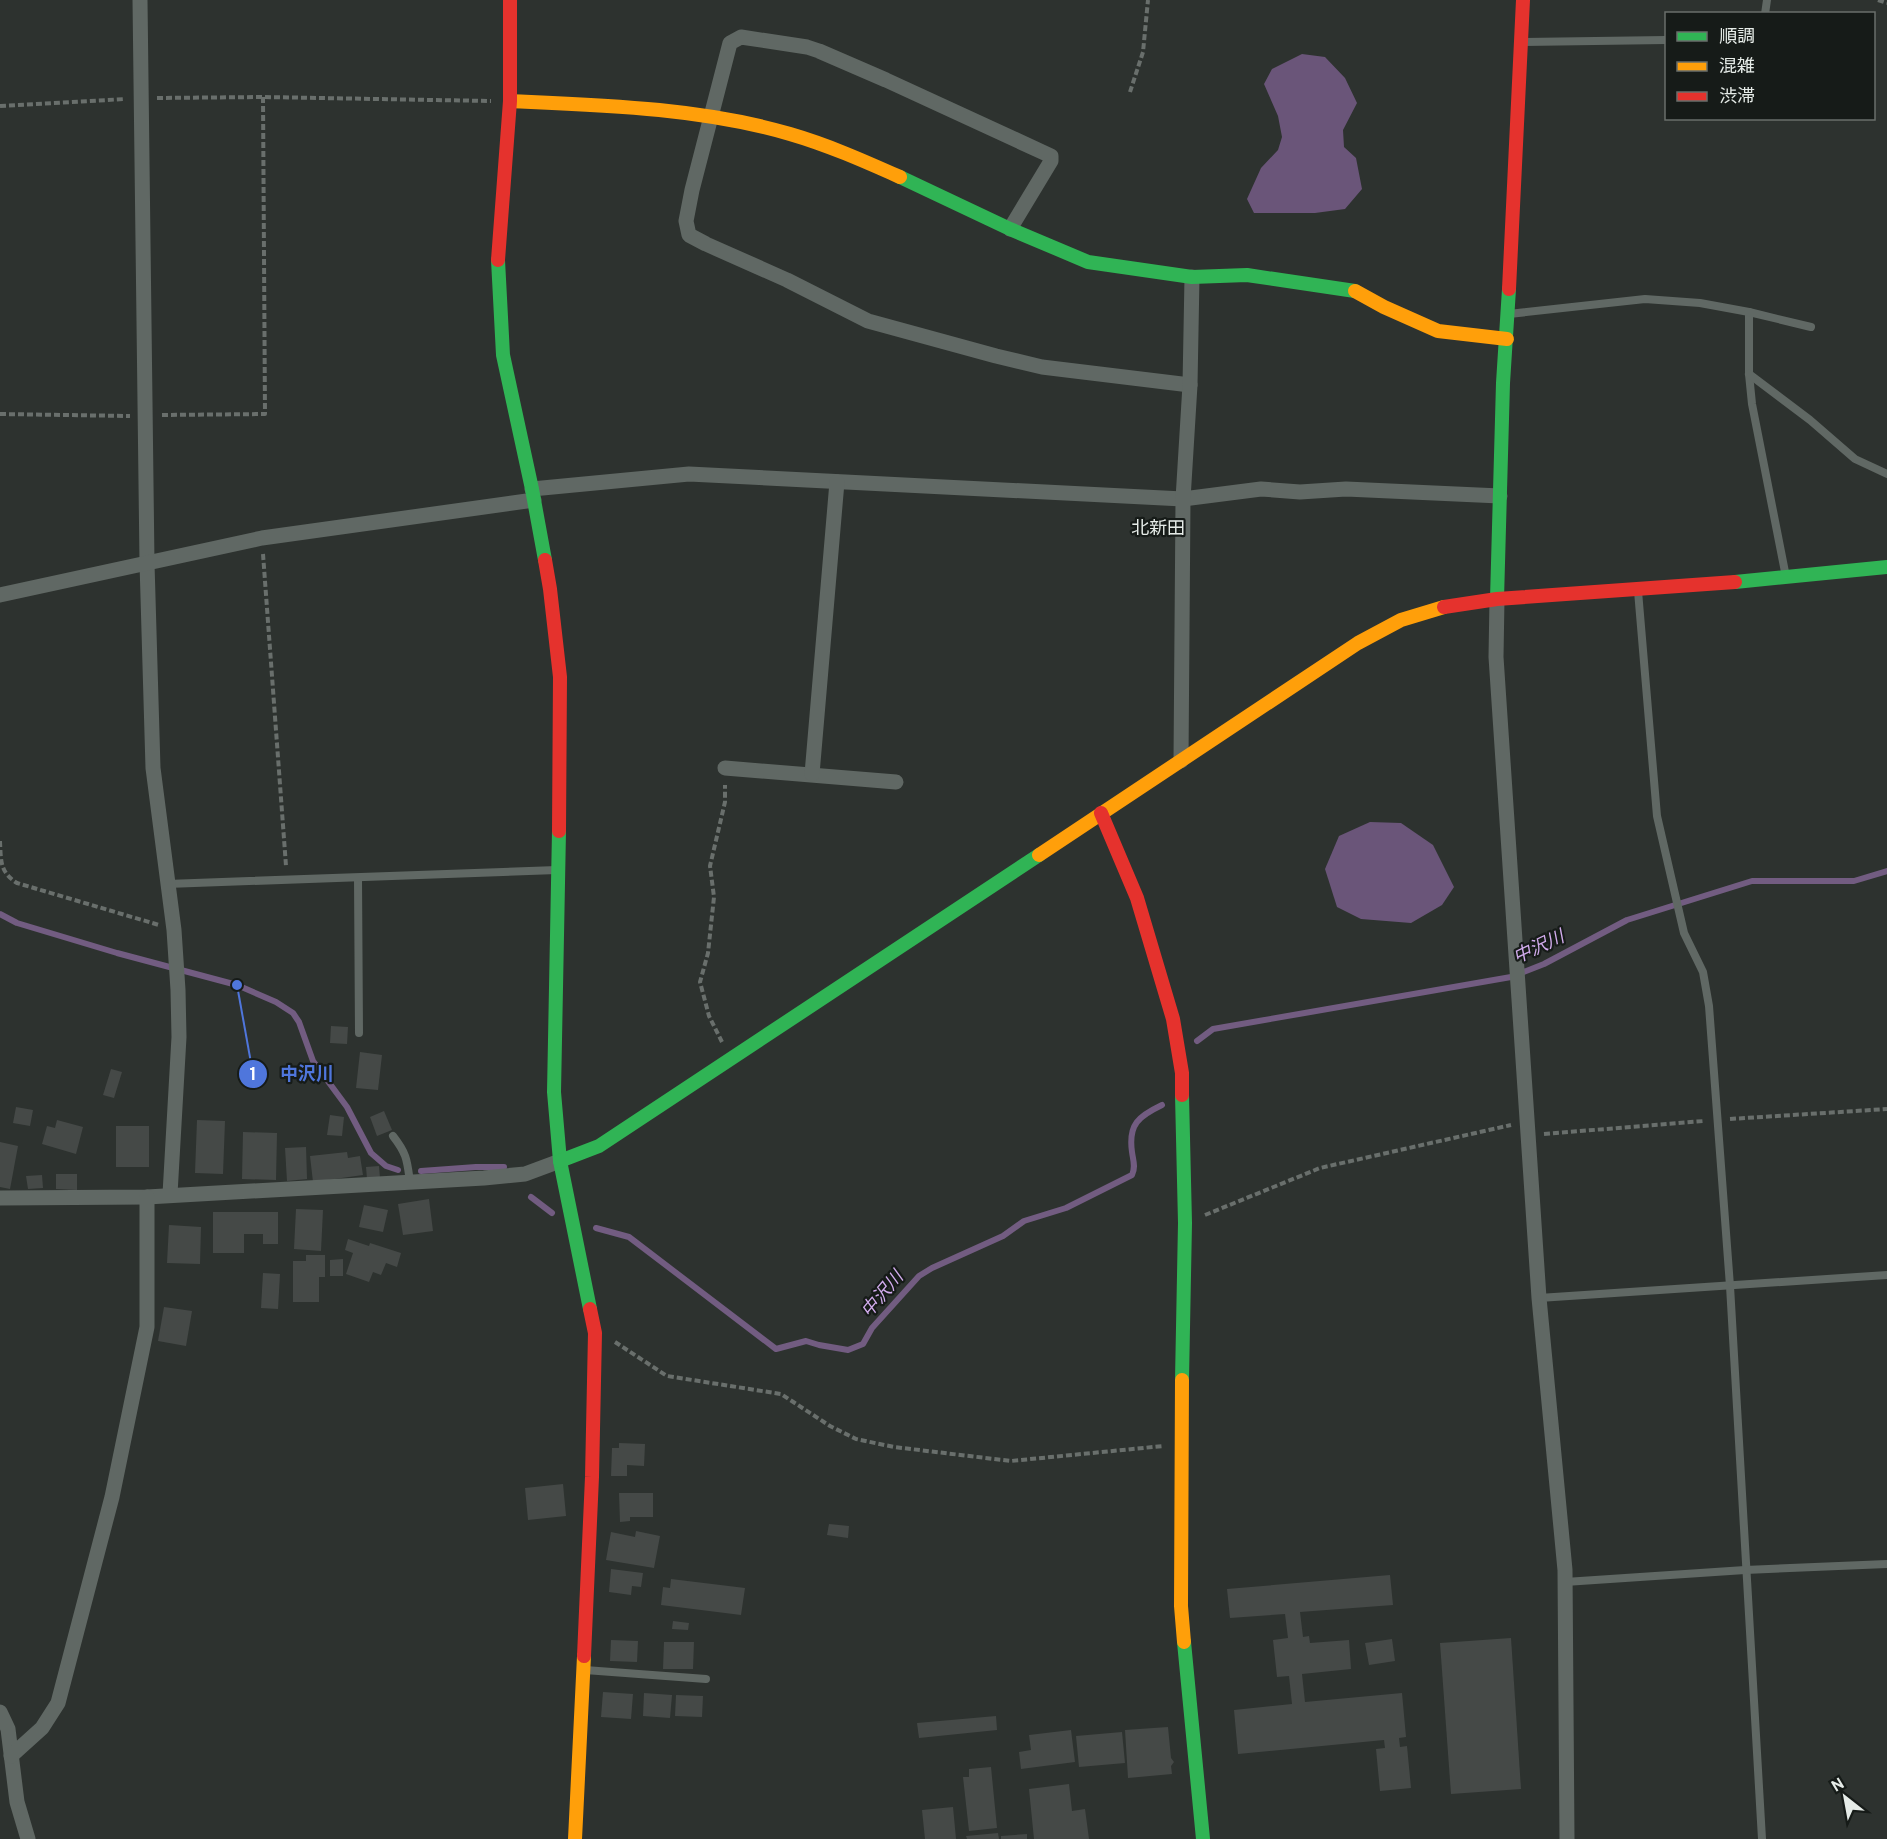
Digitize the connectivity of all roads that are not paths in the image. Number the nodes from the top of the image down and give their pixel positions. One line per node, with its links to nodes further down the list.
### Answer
1 (140, 0): 21 (street)
2 (510, 0): 6 (street)
3 (1523, 0): 5 (street)
4 (1665, 40): 5 (lane)
5 (1521, 42): 11 (street)
6 (510, 101): 7 (street); 18 (street)
7 (711, 116): 8 (street); 8 (street); 15 (street)
8 (1010, 229): 9 (street)
9 (1192, 277): 13 (street); 15 (street)
10 (1749, 312): 11 (lane); 12 (lane); 14 (lane)
11 (1508, 314): 13 (street)
12 (1811, 327)
13 (1507, 339): 19 (street)
14 (1749, 374): 16 (lane); 23 (lane)
15 (1190, 385): 20 (street)
16 (1887, 474)
17 (837, 482): 18 (street); 20 (street); 29 (street)
18 (533, 495): 21 (street); 32 (street)
19 (1500, 496): 20 (street); 26 (street)
20 (1183, 499): 27 (street)
21 (147, 563): 25 (street); 34 (street)
22 (1887, 567): 23 (street)
23 (1787, 578): 24 (street)
24 (1638, 589): 26 (street); 43 (lane)
25 (0, 595)
26 (1497, 599): 27 (street); 44 (street)
27 (1181, 761): 31 (street)
28 (725, 768): 29 (street)
29 (812, 774): 30 (street)
30 (896, 782)
31 (1101, 813): 37 (street); 54 (street)
32 (559, 870): 33 (lane); 37 (street)
33 (358, 878): 34 (lane); 35 (lane)
34 (167, 884): 39 (street)
35 (359, 1033)
36 (393, 1136): 38 (lane)
37 (560, 1161): 38 (street); 48 (street)
38 (410, 1182): 39 (street)
39 (170, 1194): 40 (street)
40 (147, 1197): 41 (street); 51 (street)
41 (0, 1198)
42 (1887, 1275): 43 (lane)
43 (1730, 1286): 44 (lane); 46 (lane)
44 (1539, 1298): 47 (street)
45 (1887, 1564): 46 (lane)
46 (1746, 1570): 47 (lane); 56 (lane)
47 (1565, 1581): 55 (street)
48 (583, 1670): 49 (lane); 53 (street)
49 (706, 1679)
50 (0, 1712): 51 (street)
51 (11, 1756): 52 (street)
52 (28, 1839)
53 (575, 1839)
54 (1203, 1839)
55 (1567, 1839)
56 (1762, 1839)

